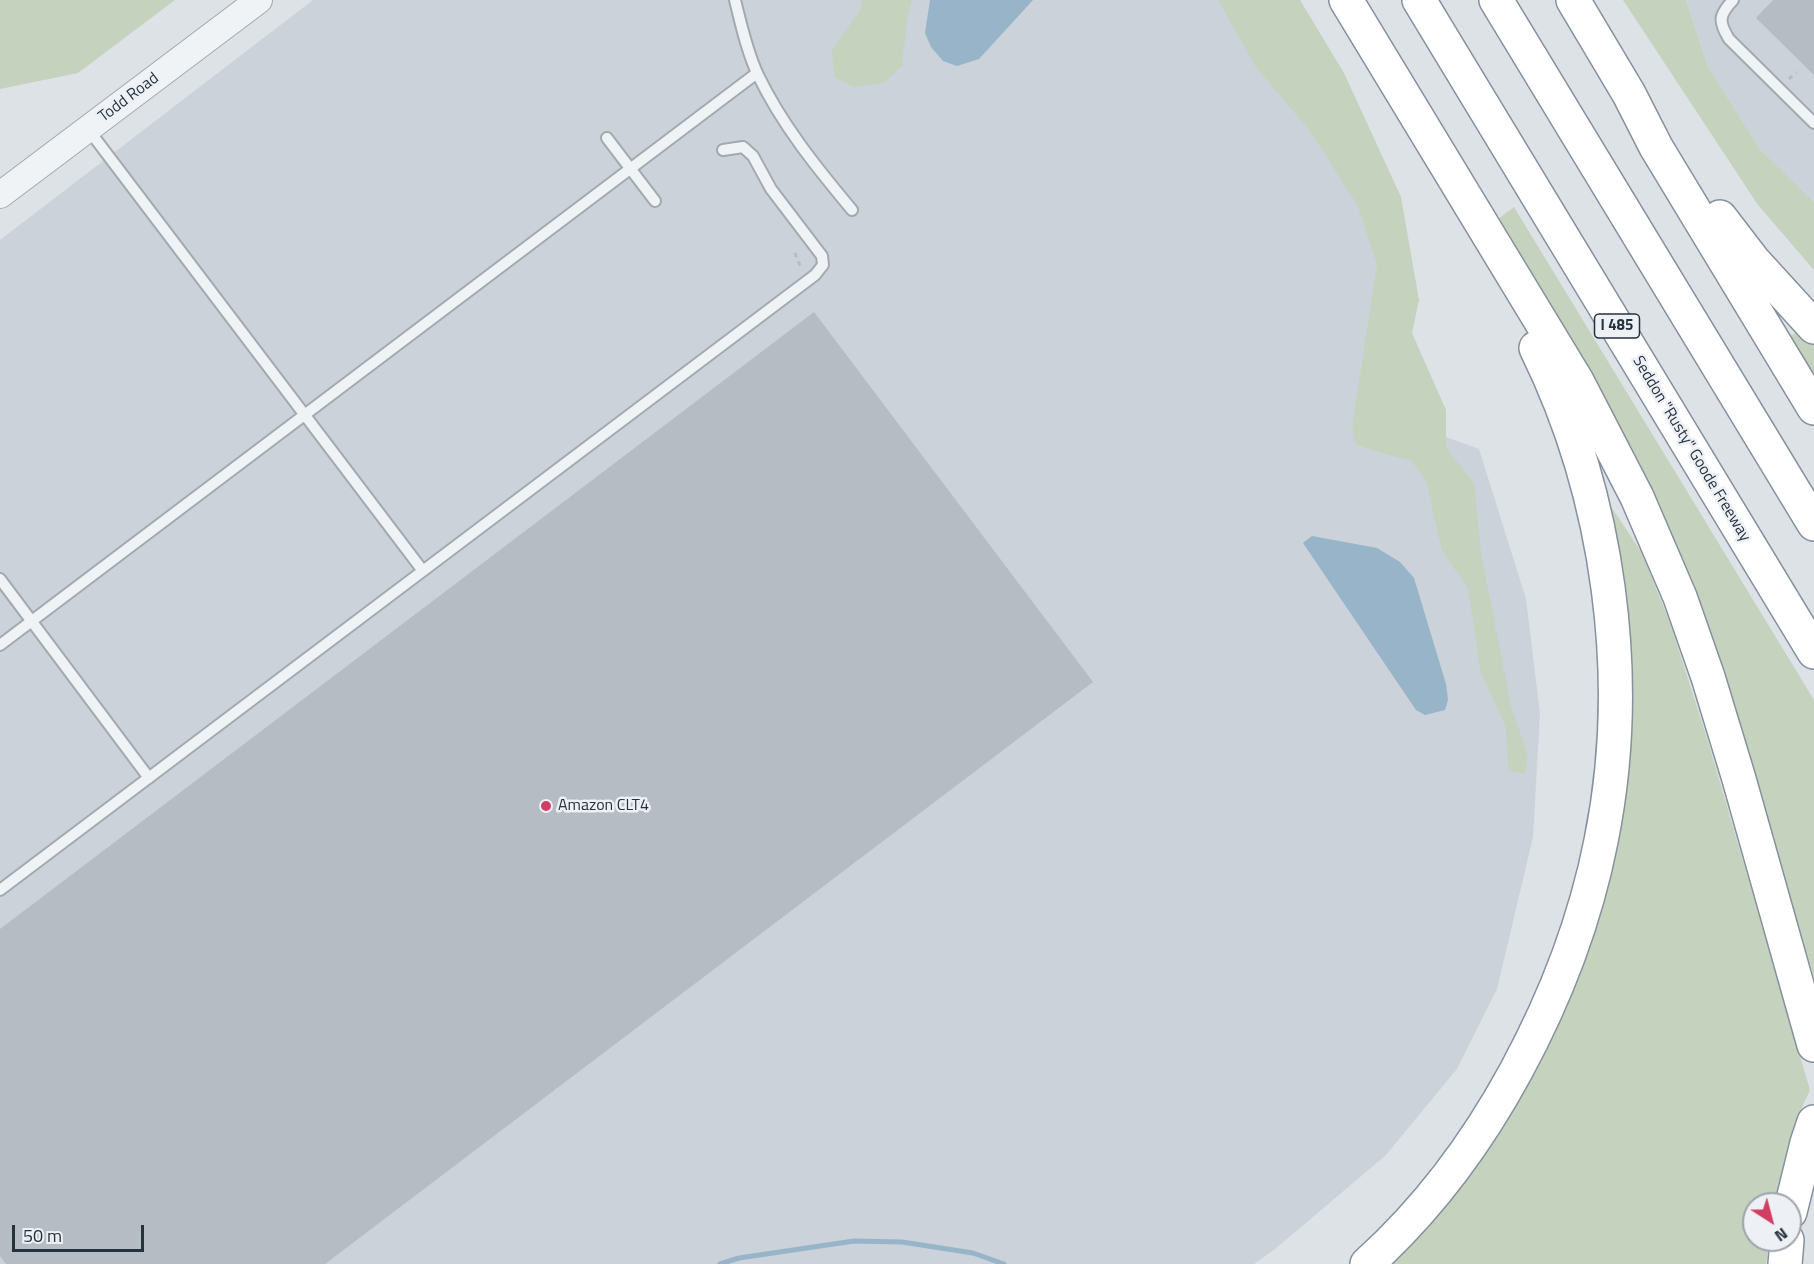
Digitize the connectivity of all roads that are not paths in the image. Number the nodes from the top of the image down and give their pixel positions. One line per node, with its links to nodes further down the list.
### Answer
1 (259, 0): 11 (street, Todd Road)
2 (735, 0): 8 (lane)
3 (1346, 0): 18 (highway)
4 (1419, 0): 27 (highway, Seddon "Rusty" Goode Freeway / I 485)
5 (1496, 0): 22 (highway)
6 (1573, 0): 9 (highway)
7 (1733, 0): 10 (lane)
8 (757, 73): 14 (lane); 17 (lane)
9 (1629, 94): 19 (highway); 20 (highway)
10 (1814, 123)
11 (88, 129): 15 (street, Todd Road); 21 (lane)
12 (607, 138): 14 (lane)
13 (723, 150): 23 (lane)
14 (630, 169): 16 (lane); 21 (lane)
15 (0, 195)
16 (655, 201)
17 (852, 210)
18 (1493, 239): 30 (highway); 33 (highway)
19 (1814, 327)
20 (1814, 408)
21 (305, 415): 23 (lane); 25 (lane)
22 (1814, 524)
23 (423, 571): 28 (lane)
24 (0, 579): 25 (lane)
25 (32, 621): 26 (lane); 28 (lane)
26 (0, 645)
27 (1814, 652)
28 (149, 778): 29 (lane)
29 (0, 890)
30 (1814, 1045)
31 (1814, 1122): 32 (highway)
32 (1795, 1192)
33 (1367, 1264)

